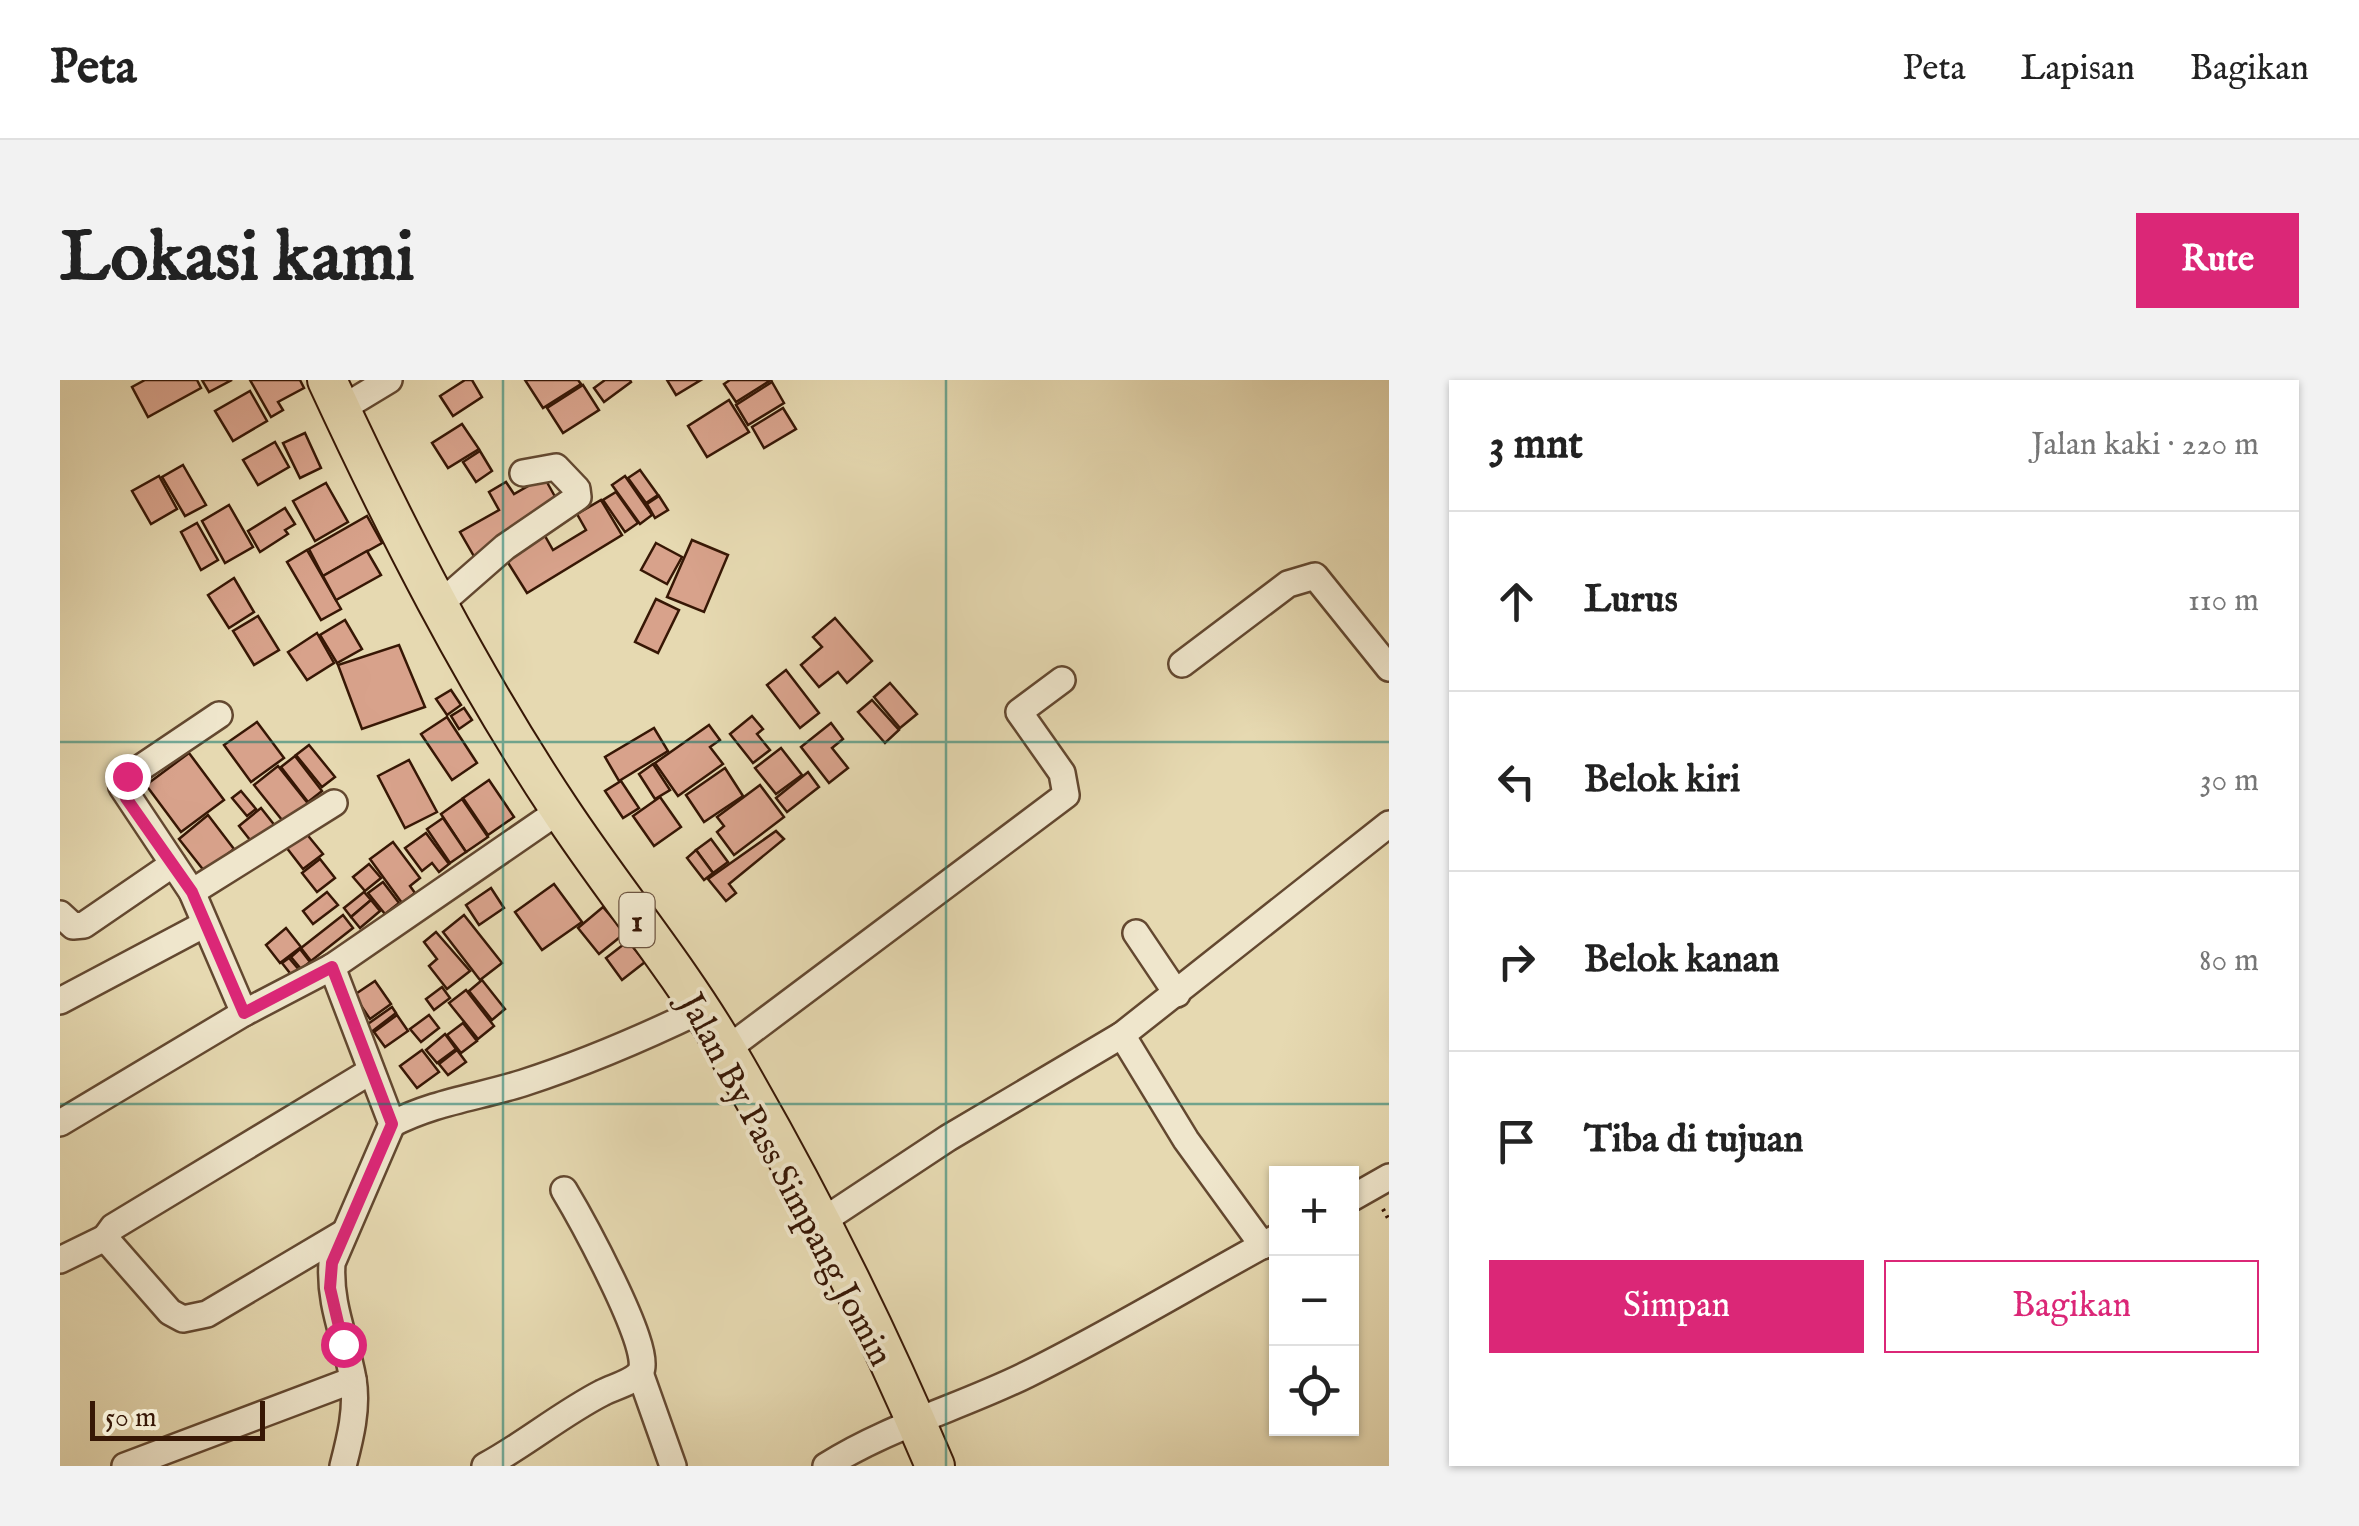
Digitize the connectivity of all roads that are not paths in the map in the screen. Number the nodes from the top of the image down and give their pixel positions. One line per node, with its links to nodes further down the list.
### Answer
1 (390, 380): 2 (street)
2 (334, 394): 4 (highway, Jalan By Pass Simpang Jomin / 1)
3 (523, 472): 4 (street)
4 (441, 603): 10 (highway, Jalan By Pass Simpang Jomin / 1)
5 (1182, 664): 6 (street)
6 (1389, 668)
7 (1062, 680): 23 (street)
8 (218, 715): 12 (street)
9 (334, 803): 13 (street)
10 (560, 810): 17 (street); 20 (highway, Jalan By Pass Simpang Jomin / 1)
11 (1389, 824): 18 (street)
12 (173, 864): 13 (street); 14 (street)
13 (192, 892): 15 (street)
14 (60, 914)
15 (205, 924): 19 (street); 21 (street)
16 (1136, 933): 18 (street)
17 (332, 967): 21 (street); 24 (street)
18 (1177, 994): 22 (street)
19 (60, 1000)
20 (702, 1010): 23 (highway, Jalan By Pass Simpang Jomin / 1); 26 (street)
21 (244, 1013): 25 (street)
22 (1122, 1036): 30 (street); 33 (street)
23 (726, 1050): 30 (highway, Jalan By Pass Simpang Jomin / 1)
24 (371, 1072): 26 (street); 32 (street)
25 (60, 1122)
26 (392, 1124): 31 (street)
27 (1389, 1177): 29 (street)
28 (564, 1190): 36 (street)
29 (1359, 1194)
30 (818, 1224): 38 (highway, Jalan By Pass Simpang Jomin / 1)
31 (342, 1234): 32 (street); 37 (street)
32 (104, 1238): 35 (street)
33 (1269, 1241)
34 (1269, 1243): 38 (street)
35 (60, 1260)
36 (640, 1373): 41 (street); 42 (street)
37 (353, 1380): 39 (street); 40 (street)
38 (916, 1421): 43 (street); 44 (highway, Jalan By Pass Simpang Jomin / 1)
39 (125, 1466)
40 (343, 1466)
41 (485, 1466)
42 (672, 1466)
43 (826, 1466)
44 (935, 1466)

